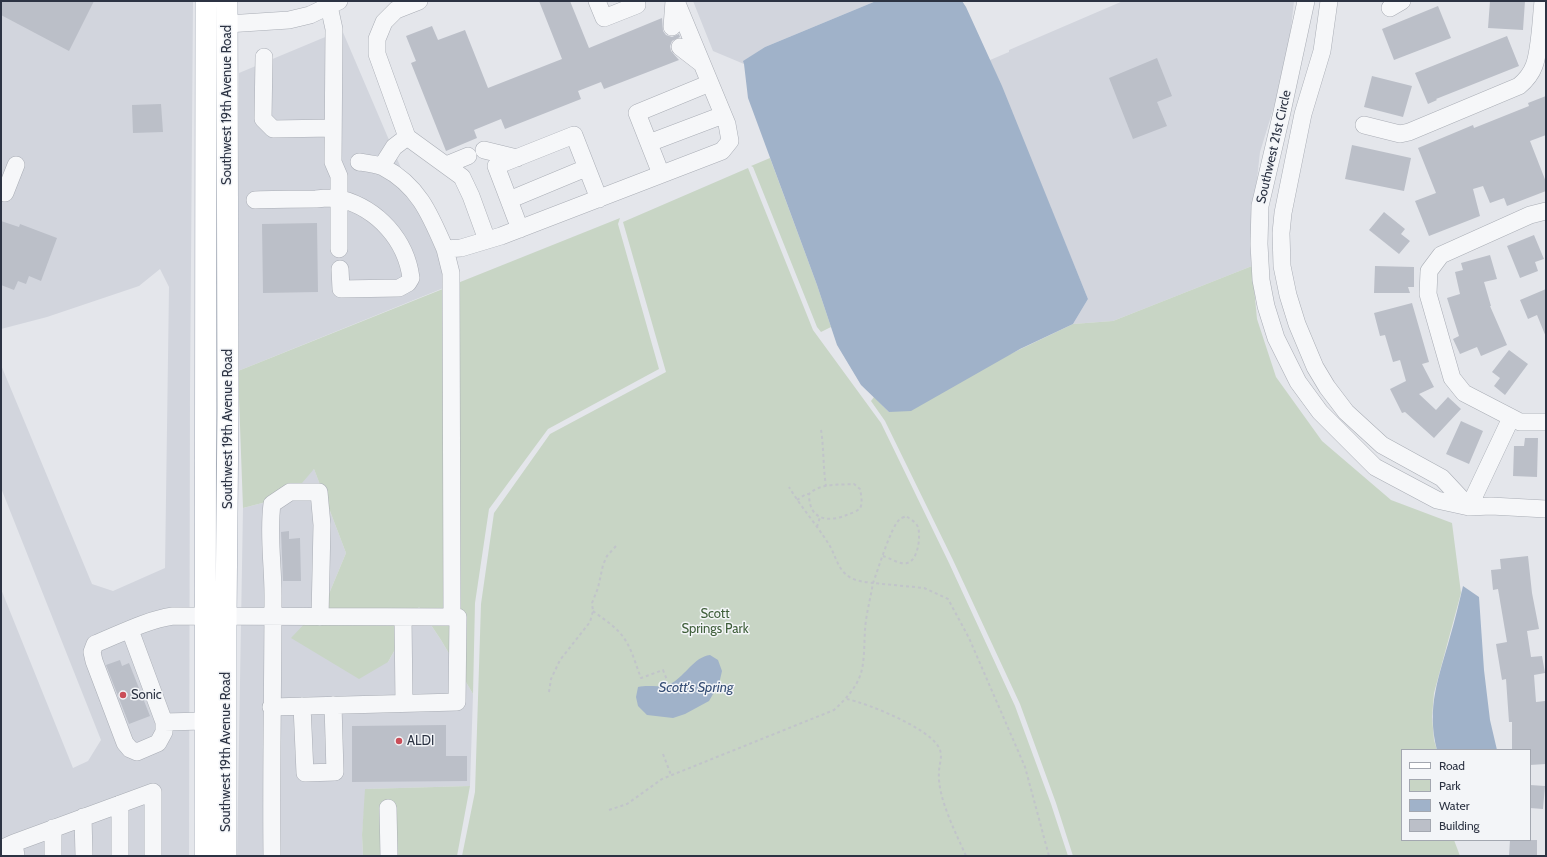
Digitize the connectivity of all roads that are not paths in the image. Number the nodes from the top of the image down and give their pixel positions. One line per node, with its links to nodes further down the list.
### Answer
1 (206, 1): 46 (main road, Southwest 19th Avenue Road)
2 (227, 1): 11 (main road, Southwest 19th Avenue Road)
3 (419, 1): 20 (street)
4 (597, 1): 5 (street)
5 (635, 1)
6 (675, 1): 12 (street); 15 (street)
7 (1306, 1): 41 (street, Southwest 21st Circle)
8 (1328, 1): 40 (street, Southwest 21st Circle)
9 (1543, 1): 18 (street)
10 (334, 3): 11 (street); 19 (street)
11 (227, 24): 47 (main road, Southwest 19th Avenue Road)
12 (672, 27)
13 (680, 47): 15 (street)
14 (264, 57): 19 (street)
15 (702, 64): 16 (street)
16 (710, 83): 17 (street); 21 (street)
17 (723, 115): 21 (street); 28 (street)
18 (1364, 125)
19 (334, 128): 30 (street)
20 (407, 137): 25 (street); 26 (street)
21 (649, 143): 28 (street)
22 (517, 158): 25 (street); 27 (street); 33 (street)
23 (358, 162): 26 (street)
24 (16, 165): 29 (street)
25 (446, 165): 36 (street)
26 (382, 166): 38 (street)
27 (586, 168): 31 (street); 33 (street)
28 (662, 174): 31 (street)
29 (5, 193)
30 (339, 198): 32 (street); 37 (street); 39 (street)
31 (598, 198): 35 (street)
32 (255, 200)
33 (509, 200): 35 (street)
34 (1546, 211): 42 (street)
35 (520, 229): 36 (street)
36 (487, 240): 38 (street)
37 (339, 249)
38 (445, 249): 51 (street)
39 (340, 269)
40 (1332, 394): 41 (street); 44 (street, Southwest 21st Circle)
41 (1315, 406): 44 (street, Southwest 21st Circle)
42 (1511, 418): 43 (street); 44 (street)
43 (1546, 422)
44 (1469, 507): 45 (street, Southwest 21st Circle)
45 (1546, 509)
46 (204, 617): 47 (street); 52 (street); 57 (main road, Southwest 19th Avenue Road)
47 (226, 617): 48 (street); 69 (main road, Southwest 19th Avenue Road)
48 (272, 617): 49 (street); 49 (street); 56 (street)
49 (320, 617): 50 (street)
50 (403, 617): 51 (street); 53 (street)
51 (452, 617): 53 (street)
52 (130, 630): 58 (street); 58 (street)
53 (404, 704): 54 (street)
54 (333, 705): 55 (street); 55 (street)
55 (302, 706): 56 (street)
56 (272, 707): 70 (street)
57 (205, 721): 58 (street); 68 (main road, Southwest 19th Avenue Road)
58 (164, 722)
59 (120, 804): 61 (street); 66 (street); 67 (street)
60 (388, 808): 71 (street)
61 (83, 817): 62 (street); 65 (street)
62 (53, 828): 63 (street); 64 (street)
63 (10, 849)
64 (53, 856)
65 (84, 856)
66 (120, 856)
67 (153, 856)
68 (205, 856)
69 (226, 856)
70 (272, 856)
71 (389, 856)

